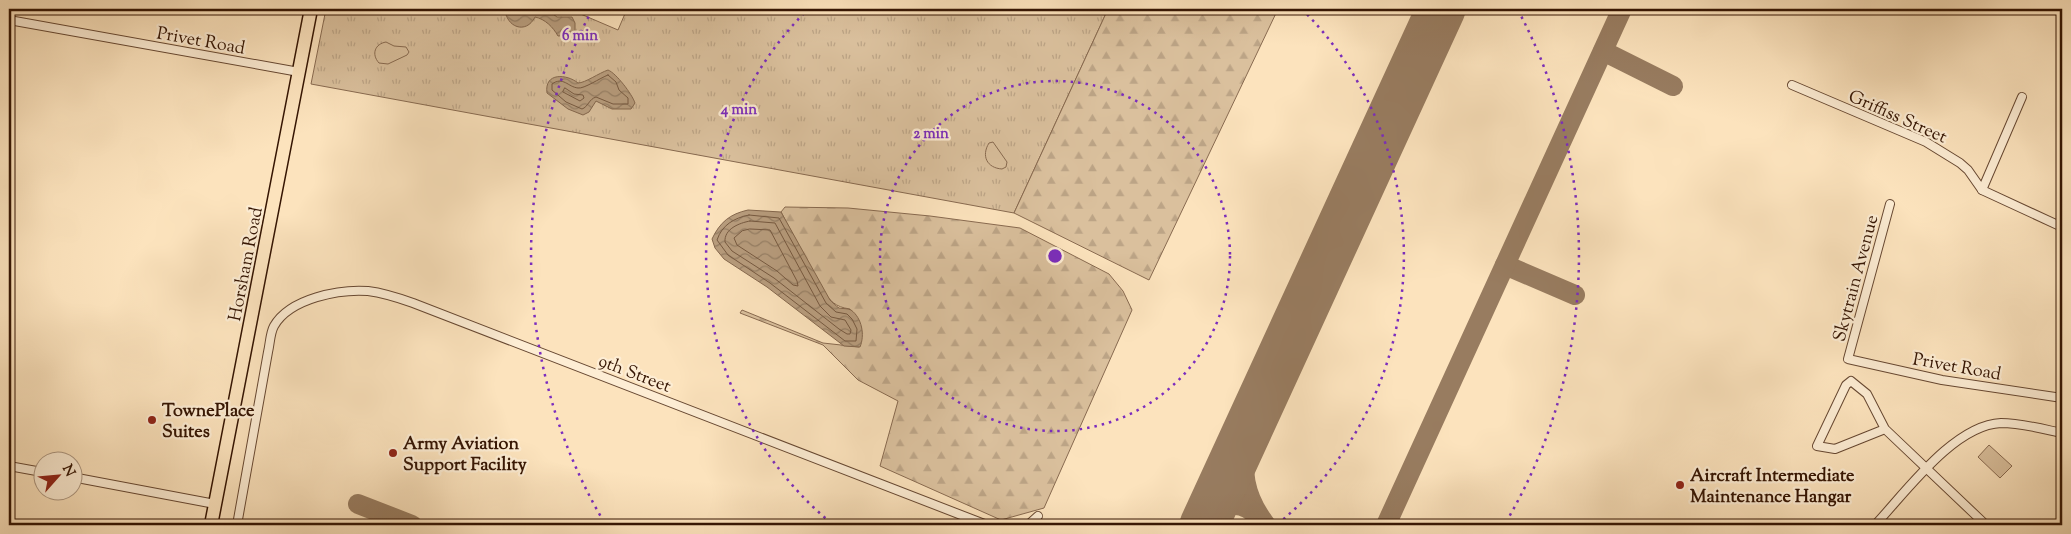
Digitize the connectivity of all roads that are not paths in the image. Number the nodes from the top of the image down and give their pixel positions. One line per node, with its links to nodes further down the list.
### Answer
1 (311, 9): 3 (main road, Horsham Road)
2 (9, 20): 3 (street, Privet Road)
3 (299, 72): 17 (main road, Horsham Road)
4 (1792, 85): 6 (street, Griffiss Street)
5 (2022, 97): 6 (street)
6 (1982, 190): 8 (street, Griffiss Street)
7 (1890, 204): 9 (street, Skytrain Avenue)
8 (2062, 227)
9 (1848, 360): 10 (street, Privet Road)
10 (2062, 398)
11 (1885, 429): 11 (street); 14 (street)
12 (2062, 433): 14 (street)
13 (9, 466): 15 (street)
14 (1928, 468): 23 (street); 24 (street)
15 (32, 470)
16 (82, 480): 17 (street)
17 (215, 504): 19 (main road, Horsham Road)
18 (1038, 516): 22 (street)
19 (211, 525)
20 (236, 525): 21 (street, 9th Street)
21 (986, 525)
22 (1028, 525)
23 (1875, 525)
24 (1986, 525)

